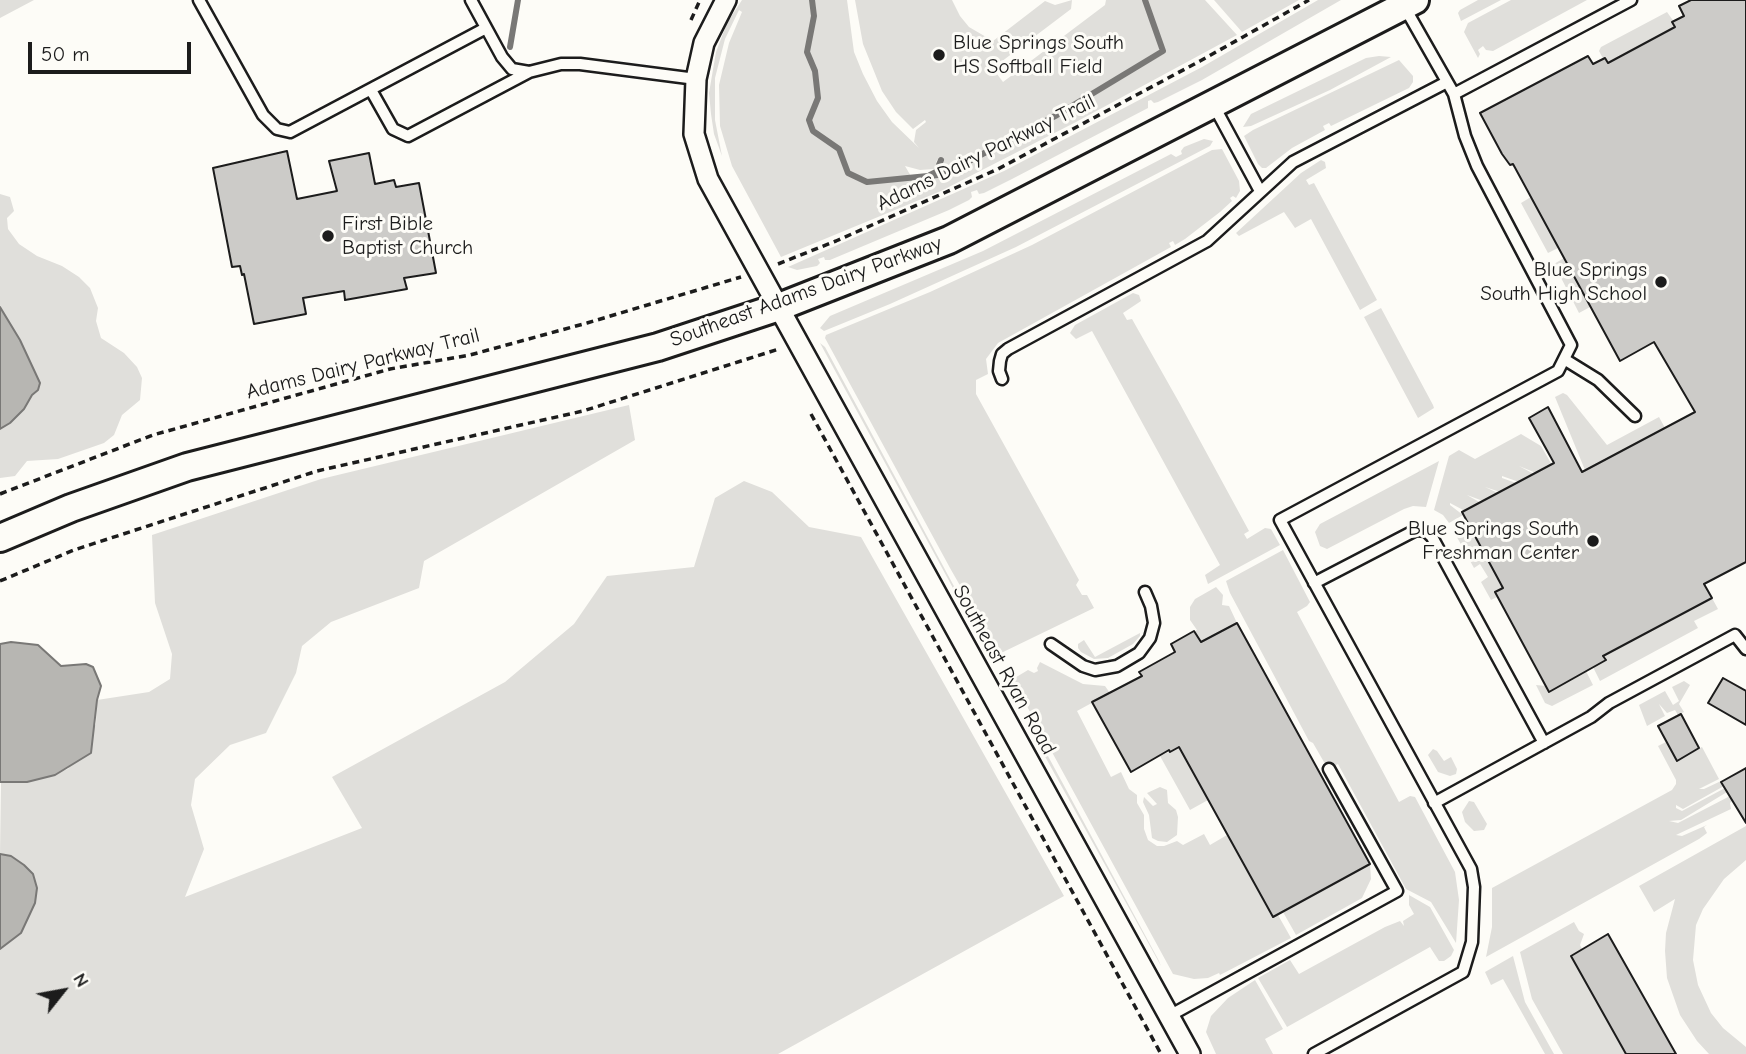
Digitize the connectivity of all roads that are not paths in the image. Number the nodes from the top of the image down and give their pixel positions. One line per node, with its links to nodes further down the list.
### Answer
1 (199, 0): 10 (lane)
2 (471, 0): 6 (lane)
3 (726, 0): 8 (street, Southeast Ryan Road)
4 (1631, 0): 11 (lane)
5 (1410, 3): 9 (lane); 12 (main road, Southeast Adams Dairy Parkway)
6 (486, 28): 7 (lane); 10 (lane)
7 (529, 72): 8 (lane); 10 (lane)
8 (696, 79): 14 (street, Southeast Ryan Road)
9 (1447, 82): 11 (lane); 13 (lane)
10 (371, 90)
11 (1454, 94): 15 (lane)
12 (1213, 103): 13 (lane); 14 (main road, Southeast Adams Dairy Parkway)
13 (1260, 191): 16 (lane)
14 (779, 307): 18 (main road, Southeast Adams Dairy Parkway); 26 (street, Southeast Ryan Road)
15 (1564, 359): 17 (lane); 19 (lane)
16 (1003, 379)
17 (1635, 416)
18 (0, 538)
19 (1314, 583): 23 (lane); 25 (lane)
20 (1145, 592): 21 (lane)
21 (1051, 643)
22 (1746, 649): 23 (lane)
23 (1544, 743): 25 (lane)
24 (1329, 769): 26 (lane)
25 (1434, 803): 28 (lane)
26 (1169, 1016): 27 (street, Southeast Ryan Road)
27 (1190, 1054)
28 (1314, 1054)

